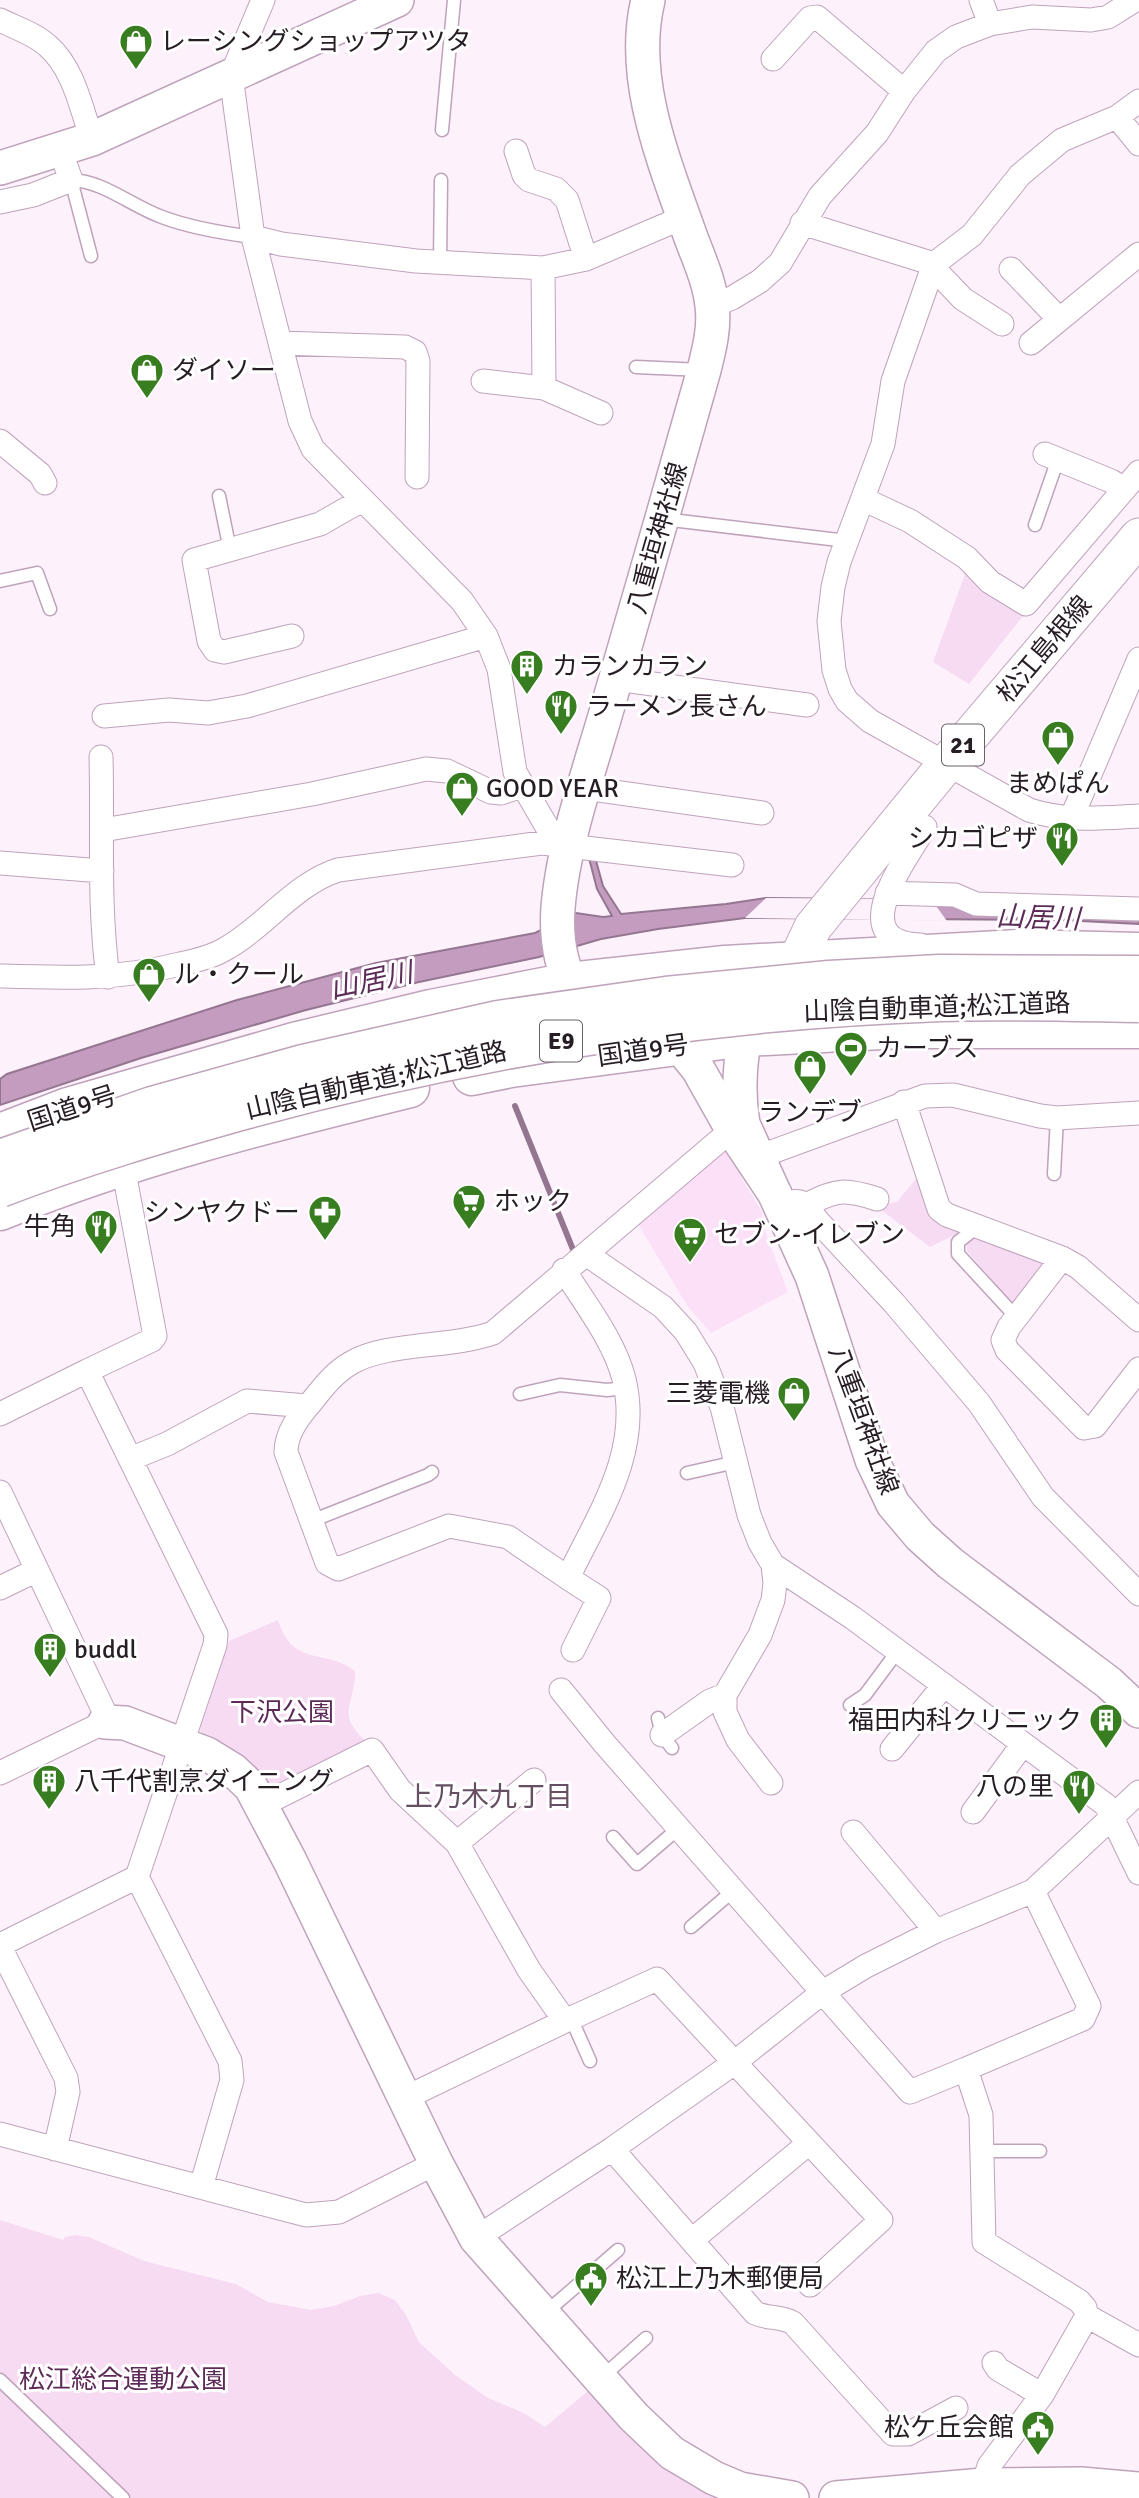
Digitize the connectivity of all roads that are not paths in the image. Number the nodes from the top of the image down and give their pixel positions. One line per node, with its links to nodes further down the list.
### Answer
1 (263, 0): 11 (street)
2 (397, 0): 11 (main road)
3 (454, 0): 15 (lane)
4 (648, 0): 23 (main road, 八重垣神社線)
5 (981, 0): 9 (street)
6 (1135, 0): 7 (street); 9 (street)
7 (1139, 8)
8 (0, 20): 16 (street)
9 (990, 23): 12 (street)
10 (773, 59): 12 (street)
11 (232, 76): 16 (main road); 25 (street)
12 (904, 92): 24 (street)
13 (1139, 101): 14 (street)
14 (1117, 117): 17 (street); 31 (street)
15 (442, 130)
16 (92, 139): 19 (main road)
17 (1139, 144)
18 (516, 151): 28 (street)
19 (66, 165): 20 (main road); 22 (street); 25 (lane); 27 (lane)
20 (0, 168)
21 (441, 180): 29 (lane)
22 (0, 202)
23 (684, 217): 28 (street); 33 (main road, 八重垣神社線)
24 (802, 223): 31 (street); 33 (street)
25 (253, 237): 29 (street); 36 (street)
26 (1139, 254): 34 (street)
27 (91, 256)
28 (586, 259): 30 (street)
29 (440, 262): 30 (street)
30 (543, 268): 41 (street)
31 (933, 268): 35 (street); 49 (street)
32 (1010, 269): 34 (street)
33 (712, 306): 39 (main road, 八重垣神社線)
34 (1059, 319): 37 (street)
35 (1002, 324)
36 (280, 343): 45 (street); 50 (street)
37 (1031, 343)
38 (636, 367): 39 (lane)
39 (704, 370): 51 (main road, 八重垣神社線)
40 (483, 381): 41 (street)
41 (544, 388): 42 (street)
42 (601, 413)
43 (0, 441): 47 (street)
44 (1052, 457): 46 (street); 52 (lane)
45 (417, 477)
46 (1132, 481): 49 (street)
47 (45, 483)
48 (219, 496): 55 (lane)
49 (863, 499): 54 (street)
50 (362, 500): 55 (street); 60 (street)
51 (662, 519): 54 (lane); 62 (main road, 八重垣神社線)
52 (1035, 525)
53 (1139, 537): 66 (main road, 松江島根線 / 21)
54 (847, 541): 66 (street)
55 (230, 550): 59 (street)
56 (1139, 575): 66 (main road, 松江島根線 / 21)
57 (0, 581): 58 (lane)
58 (50, 609)
59 (292, 636)
60 (486, 636): 64 (street); 67 (street)
61 (1139, 659): 71 (street)
62 (616, 679): 63 (street); 68 (main road, 八重垣神社線)
63 (807, 705)
64 (104, 716)
65 (101, 757): 73 (street)
66 (957, 770): 71 (street); 72 (main road, 松江島根線 / 21); 83 (main road, 松江島根線 / 21)
67 (522, 786): 73 (street); 74 (street)
68 (585, 788): 69 (street); 74 (main road, 八重垣神社線)
69 (762, 813)
70 (1139, 816): 71 (street)
71 (1071, 819)
72 (925, 827): 78 (street); 83 (main road, 松江島根線 / 21)
73 (103, 830): 77 (street)
74 (563, 845): 76 (street); 82 (main road, 八重垣神社線); 86 (street)
75 (0, 863): 77 (street)
76 (732, 865)
77 (102, 871): 86 (street)
78 (887, 893): 79 (street); 80 (street)
79 (1139, 909)
80 (1018, 949): 81 (highway, 国道9号); 83 (highway, 国道9号)
81 (1139, 952)
82 (563, 953): 83 (highway, 国道9号); 90 (main road, 八重垣神社線); 95 (highway, 国道9号)
83 (797, 961): 89 (main road, 松江島根線 / 21)
84 (1139, 975): 97 (highway, 山陰自動車道;松江道路 / E9, bridge)
85 (0, 976): 86 (street)
86 (108, 977)
87 (1139, 1003): 100 (highway, 山陰自動車道;松江道路 / E9, bridge)
88 (1139, 1029): 89 (highway, 国道9号)
89 (745, 1037): 90 (highway, 国道9号); 94 (main road, 八重垣神社線)
90 (680, 1045): 94 (main road, 八重垣神社線); 98 (highway, 国道9号)
91 (904, 1102): 93 (street); 96 (street); 104 (street)
92 (1139, 1113): 93 (street)
93 (1056, 1118): 99 (lane)
94 (738, 1128): 96 (main road, 八重垣神社線); 102 (main road, 八重垣神社線); 105 (street)
95 (0, 1133)
96 (758, 1157): 102 (main road, 八重垣神社線)
97 (0, 1159)
98 (123, 1167): 103 (highway, 国道9号); 111 (street)
99 (1054, 1174)
100 (0, 1188)
101 (877, 1199): 102 (street)
102 (787, 1200): 126 (street); 133 (main road, 八重垣神社線)
103 (0, 1211)
104 (978, 1227): 106 (street); 108 (lane)
105 (586, 1254): 107 (street); 117 (street)
106 (1062, 1258): 108 (street); 109 (street)
107 (564, 1270): 112 (street); 114 (street)
108 (1017, 1318): 110 (street)
109 (1139, 1320)
110 (1139, 1369)
111 (87, 1371): 115 (street); 116 (street)
112 (625, 1388): 113 (lane); 124 (street)
113 (520, 1394)
114 (307, 1406): 116 (street); 121 (street)
115 (0, 1414)
116 (130, 1459): 136 (street)
117 (736, 1462): 119 (lane); 122 (street)
118 (432, 1472): 121 (lane)
119 (687, 1473)
120 (0, 1492): 123 (street)
121 (311, 1521): 124 (street)
122 (773, 1565): 128 (street); 131 (street)
123 (37, 1570): 125 (street); 134 (street)
124 (568, 1578): 127 (street)
125 (0, 1588)
126 (1139, 1594)
127 (573, 1650)
128 (897, 1652): 129 (street); 132 (lane)
129 (944, 1685): 137 (street); 138 (street)
130 (561, 1690): 146 (street)
131 (725, 1695): 135 (street); 141 (street)
132 (850, 1705)
133 (1139, 1711)
134 (105, 1722): 136 (main road); 139 (street)
135 (664, 1734)
136 (182, 1744): 143 (main road); 151 (street)
137 (1023, 1744): 144 (street); 145 (street)
138 (891, 1749)
139 (0, 1773)
140 (534, 1780): 149 (street)
141 (771, 1783)
142 (1139, 1792): 145 (street)
143 (262, 1805): 149 (street); 162 (main road)
144 (972, 1812)
145 (1112, 1817): 150 (street); 153 (street)
146 (680, 1827): 148 (lane); 152 (street)
147 (853, 1832): 155 (street)
148 (613, 1837)
149 (457, 1843): 158 (street)
150 (1139, 1873)
151 (137, 1877): 156 (street); 170 (street)
152 (734, 1889): 154 (lane); 157 (street)
153 (1033, 1891): 155 (street); 161 (street)
154 (691, 1927)
155 (936, 1931): 157 (street)
156 (0, 1946): 166 (street)
157 (823, 1992): 160 (street); 161 (street)
158 (568, 2020): 159 (lane); 160 (street); 162 (street)
159 (590, 2061)
160 (734, 2063): 164 (street); 165 (street)
161 (967, 2069): 167 (street)
162 (405, 2098): 169 (main road)
163 (0, 2134): 166 (street)
164 (809, 2143): 172 (street); 174 (street)
165 (612, 2148): 171 (street); 172 (street)
166 (55, 2149): 170 (street)
167 (982, 2151): 168 (lane); 176 (street)
168 (1040, 2151)
169 (436, 2164): 170 (street); 171 (main road)
170 (201, 2187)
171 (476, 2238): 175 (main road)
172 (692, 2240): 183 (street)
173 (618, 2250): 175 (lane)
174 (810, 2285)
175 (543, 2314): 180 (main road)
176 (1087, 2316): 178 (street); 182 (street)
177 (646, 2338): 180 (lane)
178 (1139, 2346)
179 (994, 2363): 182 (street)
180 (600, 2379): 187 (main road)
181 (0, 2380): 186 (lane)
182 (1042, 2395): 184 (street)
183 (956, 2408)
184 (999, 2489): 185 (main road); 188 (main road)
185 (1139, 2489)
186 (123, 2498)
187 (792, 2498)
188 (836, 2498)

